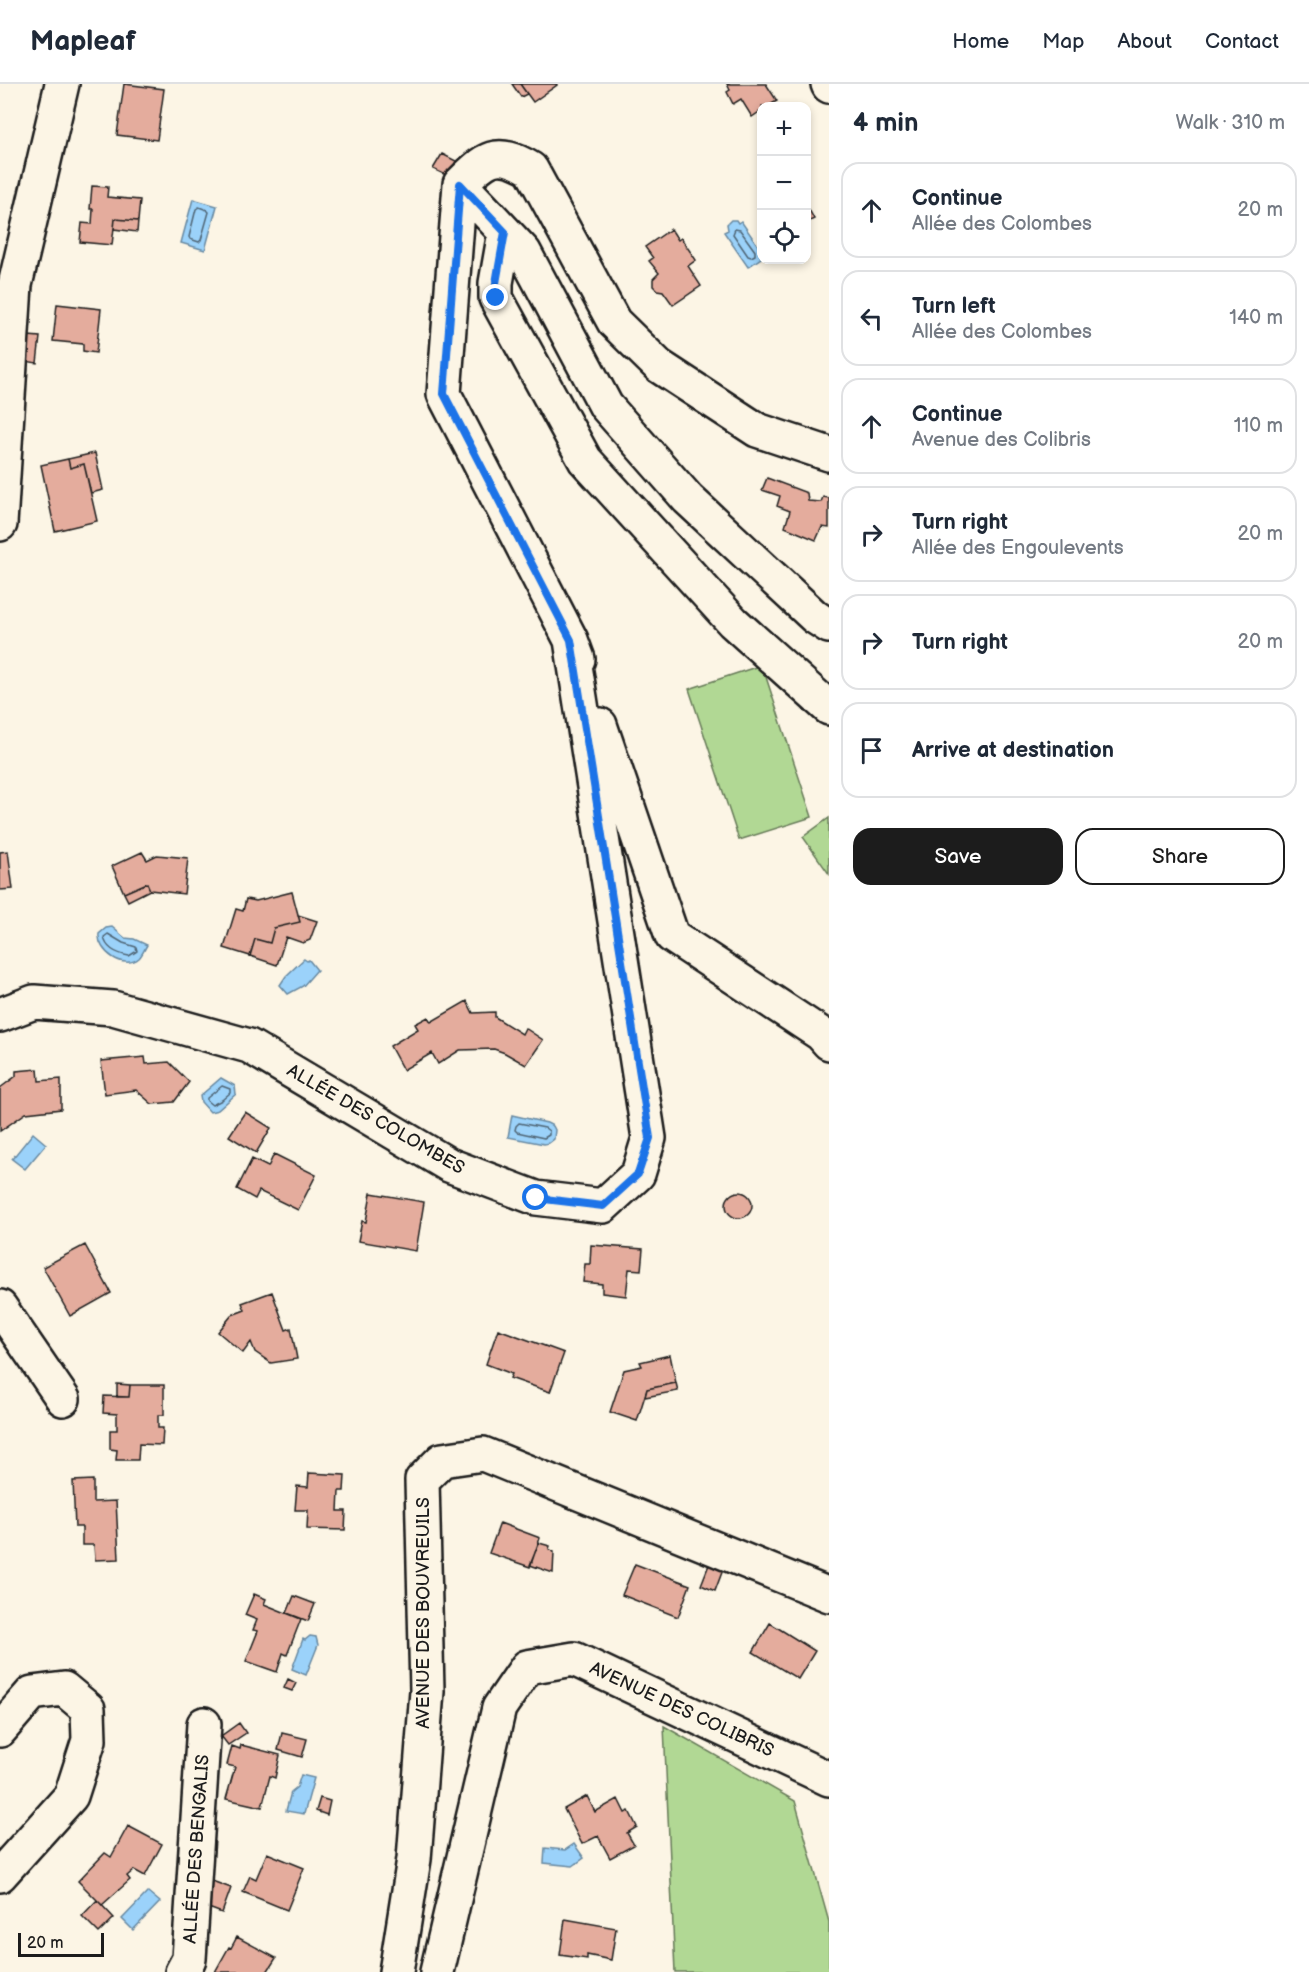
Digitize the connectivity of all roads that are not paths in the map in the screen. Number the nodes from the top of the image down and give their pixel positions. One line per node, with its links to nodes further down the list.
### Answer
1 (62, 84): 5 (street)
2 (460, 184): 3 (street); 4 (street); 7 (street)
3 (505, 232): 6 (street); 8 (street)
4 (829, 454)
5 (0, 524)
6 (829, 626)
7 (571, 640): 9 (street, ALLÉE DES COLOMBES); 10 (street)
8 (829, 708)
9 (0, 1015)
10 (829, 1043)
11 (0, 1307): 12 (street)
12 (63, 1399)
13 (829, 1595): 19 (street, AVENUE DES BOUVREUILS)
14 (204, 1724): 18 (street, ALLÉE DES BENGALIS)
15 (0, 1730): 17 (street)
16 (829, 1779): 20 (street, AVENUE DES COLIBRIS)
17 (0, 1875)
18 (182, 1972)
19 (396, 1972)
20 (436, 1972)

